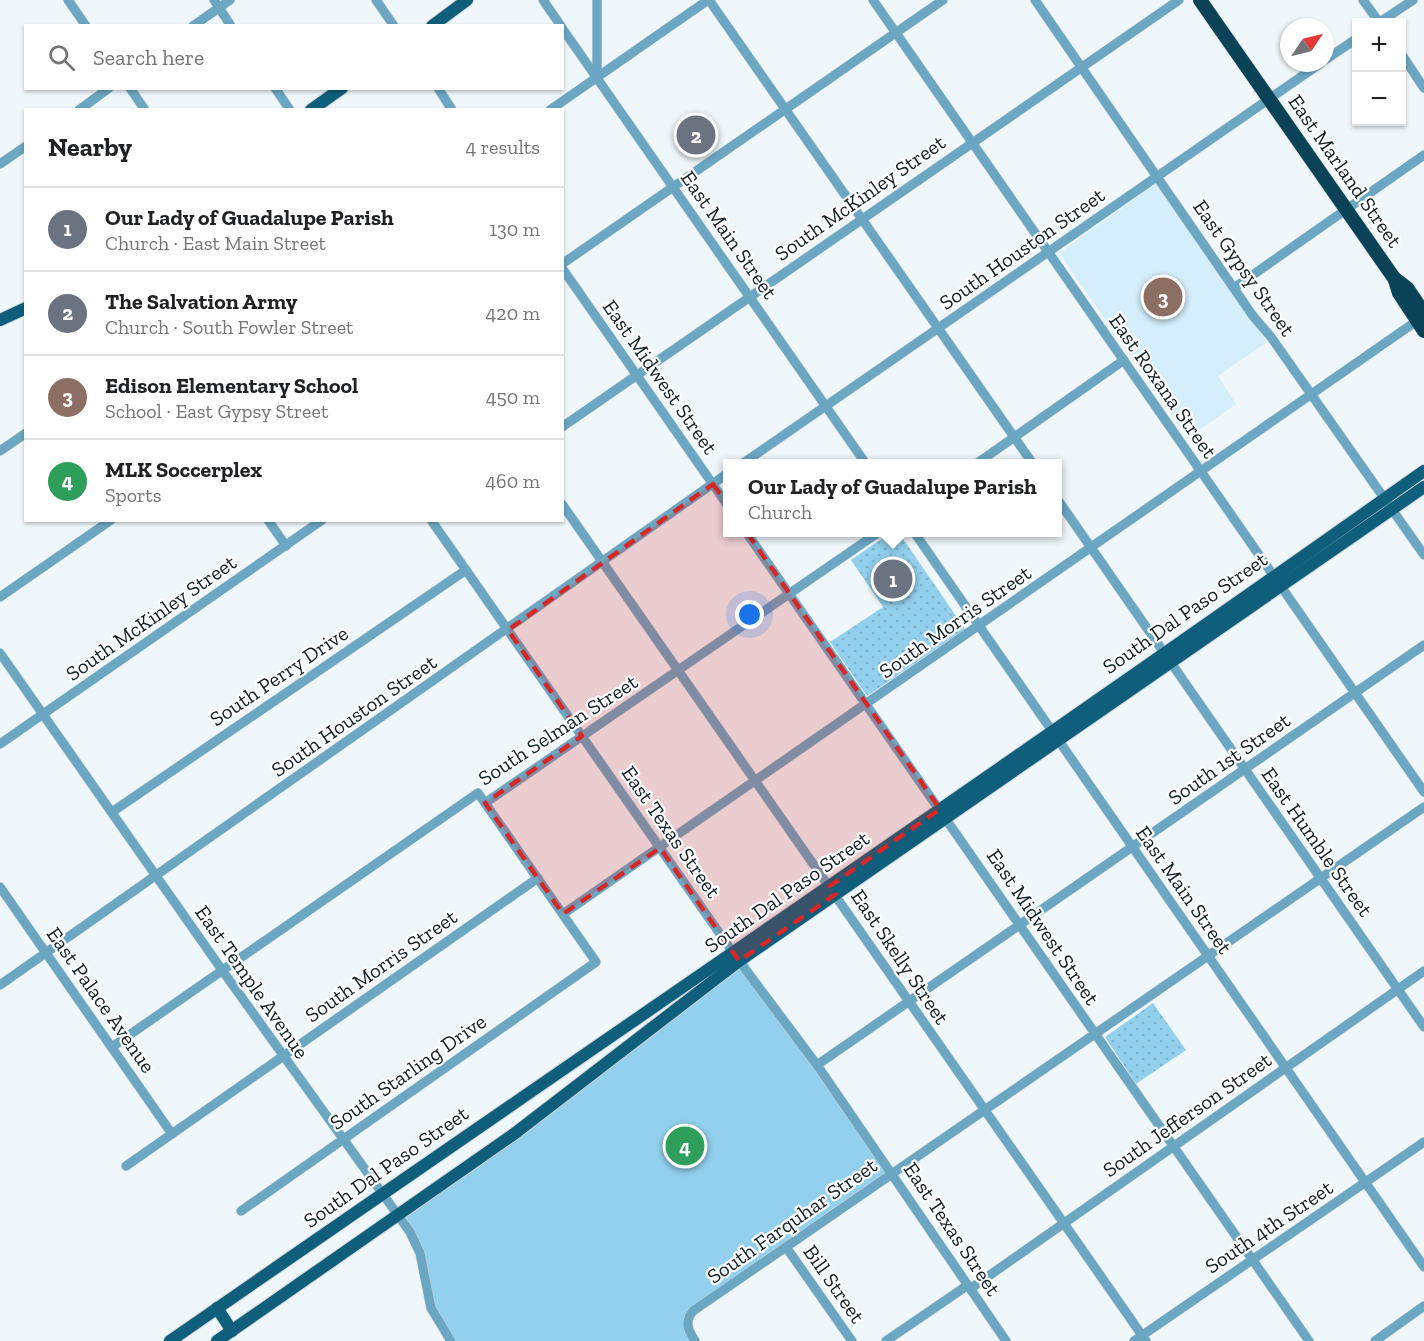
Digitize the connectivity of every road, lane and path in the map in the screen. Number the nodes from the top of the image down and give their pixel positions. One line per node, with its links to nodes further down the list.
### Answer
1 (68, 0): 18 (street)
2 (230, 0): 15 (street)
3 (376, 0): 21 (street)
4 (467, 0): 22 (main road)
5 (543, 0): 23 (street, East Main Street)
6 (597, 0): 31 (street)
7 (708, 0): 31 (street); 45 (street)
8 (873, 0): 25 (street, East Roxana Street)
9 (943, 0): 25 (street)
10 (1035, 0): 29 (street, East Gypsy Street)
11 (1179, 0): 29 (street, South McKinley Street)
12 (1200, 0): 38 (highway, East Marland Street)
13 (1363, 0): 16 (street)
14 (1413, 0): 17 (street)
15 (216, 4): 19 (street); 20 (street)
16 (1376, 18)
17 (1385, 18)
18 (85, 24)
19 (195, 24)
20 (230, 24)
21 (393, 24)
22 (435, 24)
23 (560, 24)
24 (564, 30): 31 (street, East Main Street)
25 (896, 33): 45 (street); 46 (street, East Roxana Street)
26 (1352, 42): 27 (street, South Houston Street)
27 (1334, 54)
28 (1406, 63): 32 (street)
29 (1082, 67): 46 (street, South McKinley Street); 50 (street, East Gypsy Street)
30 (1308, 72): 38 (street, South Houston Street)
31 (597, 76): 44 (street); 51 (street, East Main Street)
32 (1424, 88)
33 (106, 90): 39 (street)
34 (131, 90): 40 (street)
35 (276, 90): 41 (street)
36 (339, 90): 42 (main road)
37 (439, 90): 43 (street)
38 (1269, 99): 50 (street, South Houston Street); 52 (highway, East Marland Street)
39 (82, 108)
40 (144, 108)
41 (289, 108)
42 (314, 108)
43 (451, 108)
44 (553, 108)
45 (786, 109): 51 (street); 53 (street)
46 (972, 143): 53 (street, South McKinley Street); 54 (street, East Roxana Street)
47 (24, 148): 49 (street)
48 (1424, 155): 52 (street)
49 (0, 164)
50 (1157, 177): 54 (street, South Houston Street); 57 (street, East Gypsy Street)
51 (674, 186): 55 (street); 58 (street, East Main Street)
52 (1346, 209): 57 (street); 61 (highway, East Marland Street)
53 (862, 219): 58 (street, South McKinley Street); 62 (street)
54 (1048, 252): 62 (street, South Houston Street); 63 (street, East Roxana Street)
55 (564, 265)
56 (564, 269): 64 (street, East Midwest Street)
57 (1234, 288): 65 (street, East Gypsy Street)
58 (750, 297): 64 (street, South McKinley Street); 66 (street, East Main Street)
59 (24, 310): 60 (main road)
60 (0, 320)
61 (1422, 320): 65 (street, South Morris Street)
62 (939, 328): 66 (street, South Houston Street); 69 (street)
63 (1125, 360): 69 (street); 76 (street, East Roxana Street)
64 (637, 375): 67 (street, South McKinley Street); 78 (street, East Midwest Street)
65 (1312, 396): 76 (street, South Morris Street); 81 (street, East Gypsy Street)
66 (826, 406): 71 (street, South Houston Street); 72 (street, East Main Street)
67 (564, 426)
68 (24, 434): 70 (street)
69 (1014, 436): 73 (street); 74 (street)
70 (0, 451)
71 (749, 459)
72 (863, 459)
73 (983, 459)
74 (1030, 459)
75 (1424, 471): 81 (main road, South Dal Paso Street)
76 (1202, 472): 92 (street, South Morris Street); 96 (street, East Roxana Street)
77 (723, 477): 78 (street, South Houston Street)
78 (713, 484): 80 (street, East Midwest Street); 94 (street, South Houston Street)
79 (1424, 487): 81 (main road, South Dal Paso Street)
80 (723, 499)
81 (1389, 503): 93 (street, East Gypsy Street); 96 (main road, South Dal Paso Street)
82 (1062, 506): 92 (street, East Humble Street)
83 (564, 507): 94 (street, East Skelly Street)
84 (108, 522): 98 (street)
85 (269, 522): 91 (street)
86 (319, 522): 91 (street, South McKinley Street)
87 (433, 522): 95 (street, East Texas Street)
88 (749, 537): 97 (street, East Midwest Street)
89 (872, 537): 97 (street, South Selman Street)
90 (917, 537): 99 (street, East Main Street)
91 (286, 546): 107 (street, South McKinley Street)
92 (1092, 549): 99 (street, South Morris Street); 103 (street, East Humble Street)
93 (1424, 555)
94 (603, 562): 100 (street, South Houston Street); 104 (street, East Skelly Street)
95 (466, 570): 100 (street, East Texas Street); 116 (street, South Perry Drive)
96 (1279, 580): 103 (main road, South Dal Paso Street); 105 (street, East Roxana Street)
97 (789, 594): 104 (street, South Selman Street); 106 (street, East Midwest Street)
98 (0, 597)
99 (980, 627): 106 (street, South Morris Street); 109 (street, East Main Street)
100 (507, 630): 108 (street, East Texas Street); 120 (street, South Houston Street)
101 (1424, 645): 105 (street, South 1st Street)
102 (0, 653): 107 (street, East Temple Avenue)
103 (1168, 656): 109 (main road, South Dal Paso Street); 111 (street, East Humble Street)
104 (678, 671): 108 (street, South Selman Street); 112 (street, East Skelly Street)
105 (1355, 693): 111 (street, South 1st Street); 113 (street, East Roxana Street)
106 (867, 705): 112 (street, South Morris Street); 117 (street, East Midwest Street)
107 (43, 715): 110 (street, South McKinley Street); 116 (street, East Temple Avenue)
108 (582, 736): 114 (street, South Selman Street); 118 (street, East Texas Street)
109 (1055, 736): 117 (main road, South Dal Paso Street); 119 (street, East Main Street)
110 (0, 744)
111 (1245, 769): 119 (street, South 1st Street); 122 (street, East Humble Street)
112 (757, 780): 118 (street, South Morris Street); 124 (street, East Skelly Street)
113 (1424, 792)
114 (485, 803): 121 (street); 130 (street, South Selman Street)
115 (1424, 807): 122 (street, South Farquhar Street)
116 (112, 812): 120 (street, East Temple Avenue)
117 (943, 813): 124 (main road, South Dal Paso Street); 126 (street, East Midwest Street)
118 (660, 848): 125 (street, South Morris Street); 128 (street, East Texas Street)
119 (1132, 848): 126 (street, South 1st Street); 129 (street, East Main Street)
120 (156, 875): 127 (street, South Houston Street); 130 (street, East Temple Avenue)
121 (538, 878): 125 (street); 138 (street, South Morris Street)
122 (1321, 879): 129 (street, South Farquhar Street); 133 (street, East Humble Street)
123 (0, 887): 127 (street, East Palace Avenue)
124 (833, 890): 128 (main road, South Dal Paso Street); 134 (street, East Skelly Street)
125 (563, 914): 143 (street, South Starling Drive)
126 (1020, 926): 134 (street, South 1st Street); 136 (street, East Midwest Street)
127 (46, 954): 132 (street, South Houston Street); 137 (street, East Palace Avenue)
128 (736, 957): 139 (street, East Texas Street); 149 (main road, South Dal Paso Street); 151 (main road, South Dal Paso Street)
129 (1208, 957): 136 (street, South Farquhar Street); 140 (street, East Main Street)
130 (222, 970): 137 (street, South Selman Street); 138 (street, East Temple Avenue)
131 (1424, 971): 133 (street, South Jefferson Street)
132 (0, 985)
133 (1398, 989): 135 (street, East Humble Street); 140 (street, South Jefferson Street)
134 (910, 1003): 139 (street, South 1st Street); 141 (street, East Skelly Street)
135 (1424, 1027)
136 (1095, 1035): 141 (street, South Farquhar Street); 145 (street, East Midwest Street)
137 (112, 1047): 142 (street, East Palace Avenue)
138 (283, 1057): 142 (street, South Morris Street); 143 (street, East Temple Avenue)
139 (817, 1065): 147 (street, East Texas Street)
140 (1286, 1068): 145 (street, South Jefferson Street); 148 (street, East Main Street)
141 (985, 1112): 147 (street, South Farquhar Street); 152 (street, East Skelly Street)
142 (172, 1134): 146 (street, South Morris Street)
143 (342, 1139): 149 (street, East Temple Avenue); 150 (street, South Starling Drive)
144 (1424, 1142): 148 (street, South 4th Street)
145 (1173, 1147): 152 (street, South Jefferson Street); 154 (street, East Midwest Street)
146 (126, 1166)
147 (893, 1173): 153 (street, South Farquhar Street); 156 (street, East Texas Street)
148 (1366, 1184): 154 (street, South 4th Street); 155 (street, East Main Street)
149 (381, 1194): 151 (street, East Temple Avenue); 158 (main road, South Dal Paso Street)
150 (241, 1211)
151 (398, 1214): 159 (main road, South Dal Paso Street); 163 (street, East Temple Avenue)
152 (1063, 1224): 156 (street, South Jefferson Street); 160 (street, East Skelly Street)
153 (786, 1247): 164 (street, South Farquhar Street); 165 (street, Bill Street)
154 (1252, 1258): 160 (street, South 4th Street); 168 (street, East Midwest Street)
155 (1424, 1267)
156 (969, 1287): 166 (street, South Jefferson Street); 167 (street, East Texas Street)
157 (1424, 1306): 169 (street)
158 (217, 1308): 159 (main road); 161 (main road, South Dal Paso Street)
159 (232, 1331): 162 (main road, South Dal Paso Street)
160 (1141, 1339)
161 (170, 1341)
162 (217, 1341)
163 (451, 1341)
164 (695, 1341)
165 (852, 1341)
166 (886, 1341)
167 (1006, 1341)
168 (1310, 1341)
169 (1375, 1341)

